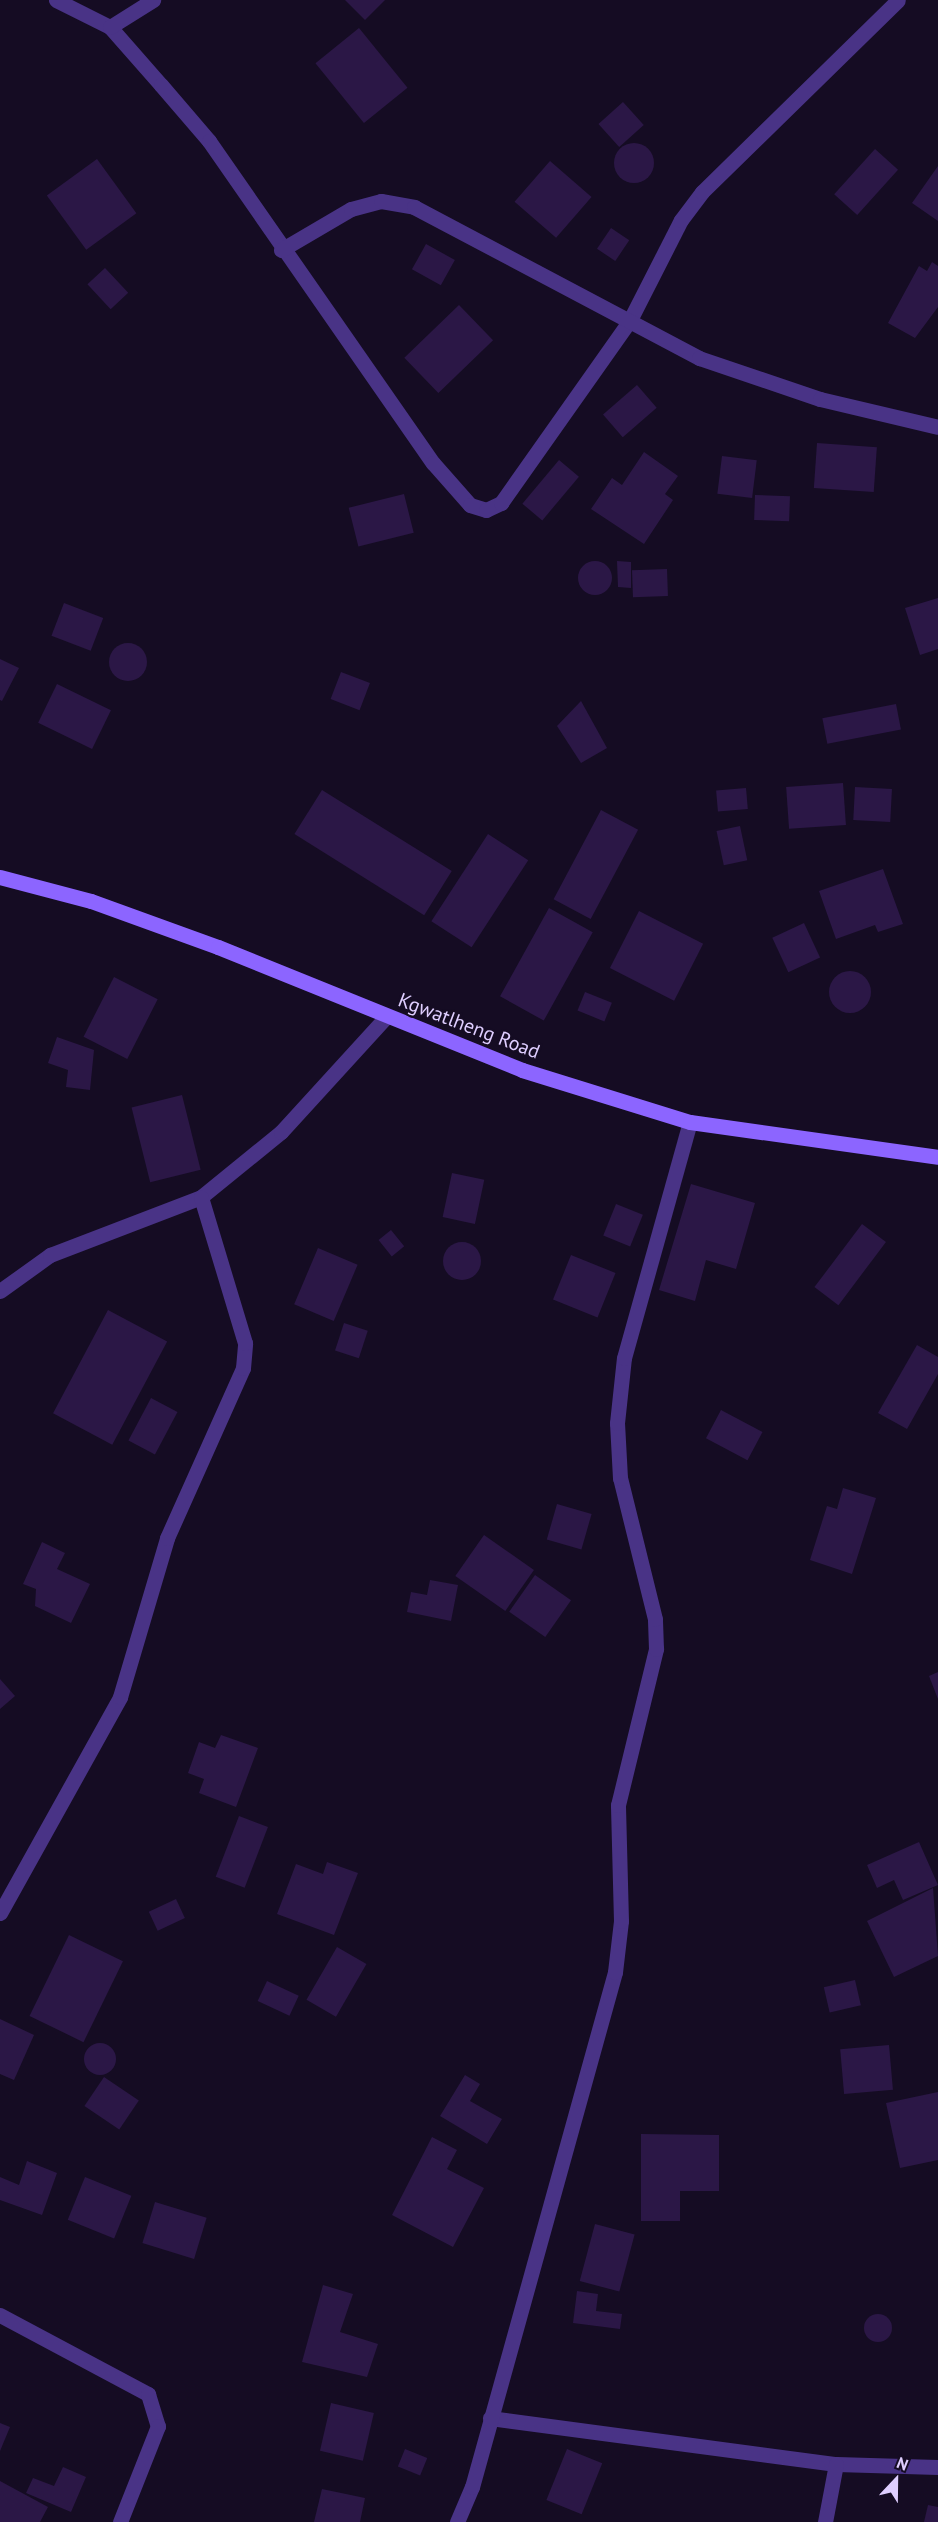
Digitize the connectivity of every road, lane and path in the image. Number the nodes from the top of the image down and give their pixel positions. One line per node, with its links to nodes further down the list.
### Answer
1 (56, 0): 4 (street)
2 (153, 0): 4 (street)
3 (898, 0): 6 (street)
4 (110, 27): 5 (street)
5 (280, 250): 6 (street); 6 (street)
6 (630, 320): 7 (street)
7 (938, 427)
8 (0, 877): 9 (street, Kgwatlheng Road)
9 (386, 1017): 10 (street, Kgwatlheng Road); 12 (street)
10 (690, 1122): 11 (street, Kgwatlheng Road); 18 (street)
11 (938, 1157)
12 (201, 1197): 14 (street); 16 (street)
13 (0, 1273): 14 (street)
14 (20, 1274): 15 (street)
15 (0, 1291)
16 (0, 1913)
17 (0, 2315): 21 (street)
18 (490, 2418): 19 (street); 22 (street)
19 (836, 2464): 20 (street); 23 (street)
20 (938, 2467)
21 (120, 2522)
22 (457, 2522)
23 (825, 2522)

